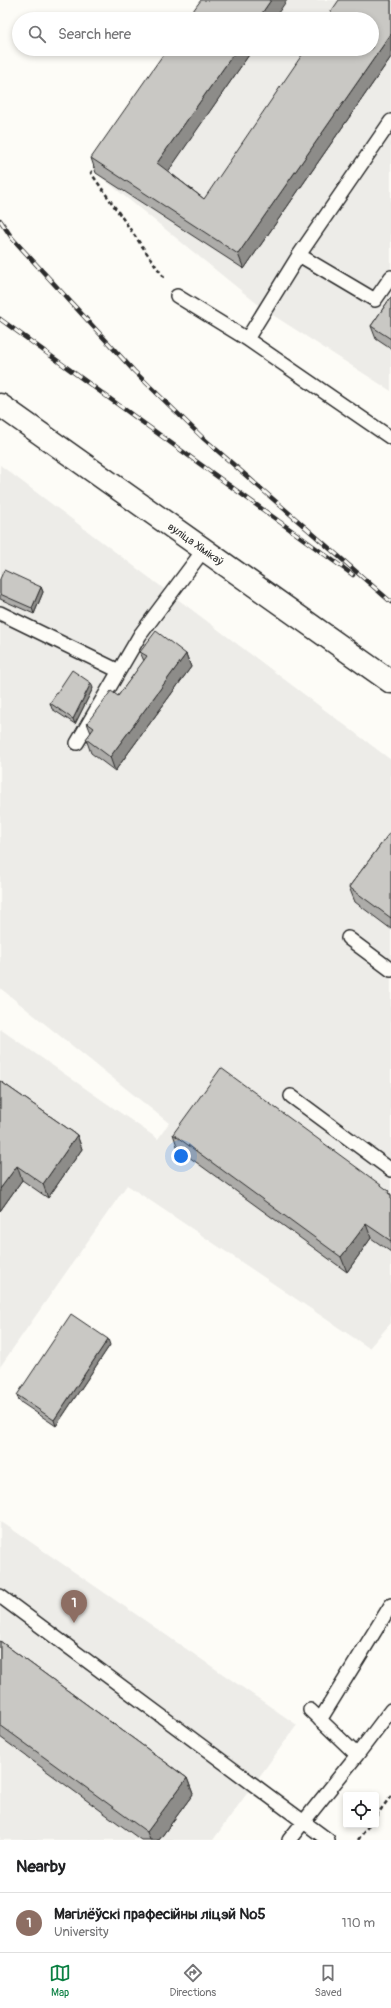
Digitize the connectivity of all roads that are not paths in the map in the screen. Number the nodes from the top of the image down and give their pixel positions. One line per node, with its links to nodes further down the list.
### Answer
1 (391, 121): 2 (lane)
2 (299, 255): 3 (lane); 5 (lane)
3 (391, 277)
4 (177, 296): 5 (lane)
5 (247, 339): 7 (lane)
6 (0, 404): 8 (street, вуліца Хімікаў)
7 (391, 438)
8 (204, 548): 10 (lane); 11 (street, вуліца Хімікаў)
9 (0, 613): 10 (lane)
10 (119, 671): 12 (lane)
11 (391, 682)
12 (77, 743)
13 (348, 938): 14 (lane)
14 (391, 970)
15 (291, 1096): 16 (lane)
16 (391, 1170)
17 (0, 1596): 23 (lane)
18 (391, 1605): 21 (lane)
19 (310, 1710): 21 (lane)
20 (391, 1710): 22 (lane)
21 (320, 1720): 22 (lane)
22 (357, 1755): 23 (lane)
23 (305, 1822): 24 (lane); 25 (lane)
24 (289, 1840)
25 (328, 1840)

